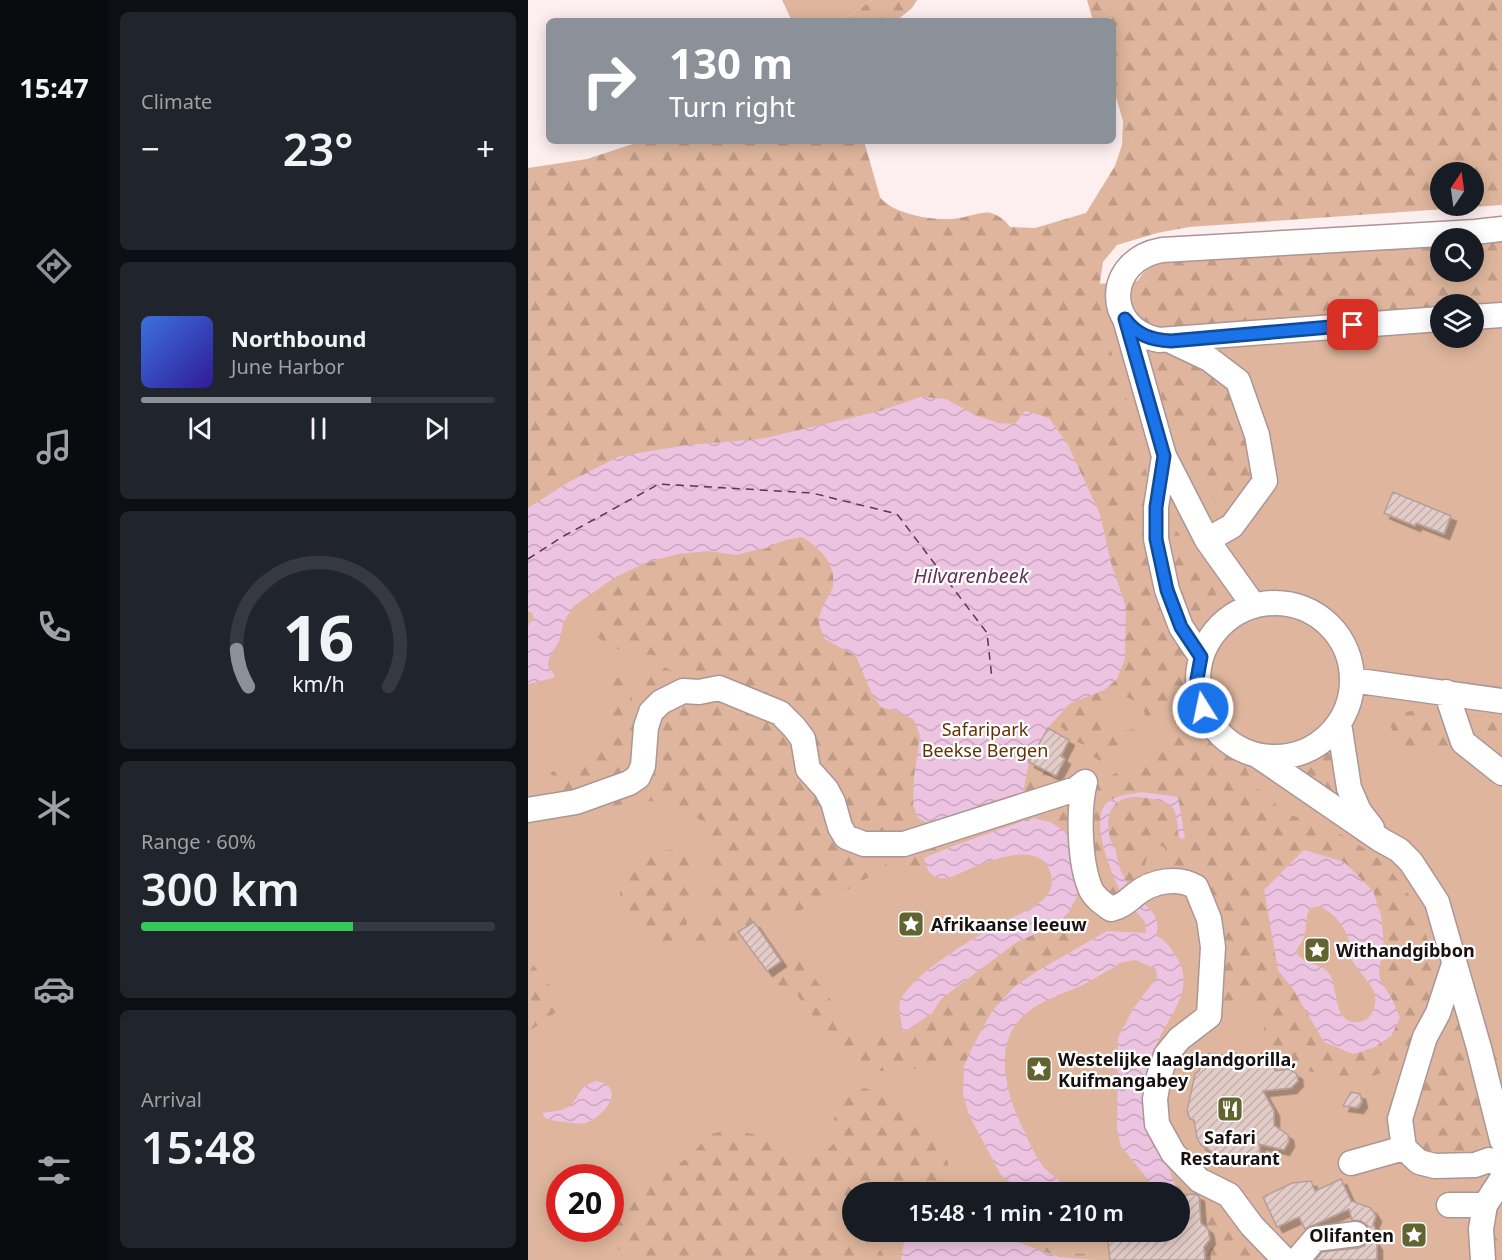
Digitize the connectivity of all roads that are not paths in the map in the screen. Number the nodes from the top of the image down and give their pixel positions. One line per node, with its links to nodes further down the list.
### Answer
1 (1502, 229): 4 (street)
2 (1502, 315): 3 (street)
3 (1484, 316)
4 (1125, 319): 6 (street); 7 (street)
5 (1430, 320): 6 (street)
6 (1171, 341): 8 (street)
7 (1164, 456): 8 (street); 10 (street)
8 (1207, 540): 9 (street)
9 (1254, 606): 10 (street); 11 (street)
10 (1201, 657): 15 (street)
11 (1352, 680): 12 (street); 14 (street)
12 (1446, 692): 13 (street); 16 (street)
13 (1502, 701)
14 (1339, 723): 15 (street); 18 (street)
15 (1257, 755): 18 (street)
16 (1502, 773)
17 (528, 810): 28 (street)
18 (1381, 840): 19 (street)
19 (1454, 964): 20 (street); 21 (street)
20 (1502, 1140)
21 (1404, 1148): 22 (street); 23 (street)
22 (1351, 1163)
23 (1502, 1166)
24 (1502, 1179): 26 (street)
25 (1449, 1205): 26 (street)
26 (1485, 1205): 30 (street)
27 (1356, 1234): 29 (street)
28 (1285, 1260)
29 (1297, 1260)
30 (1483, 1260)

